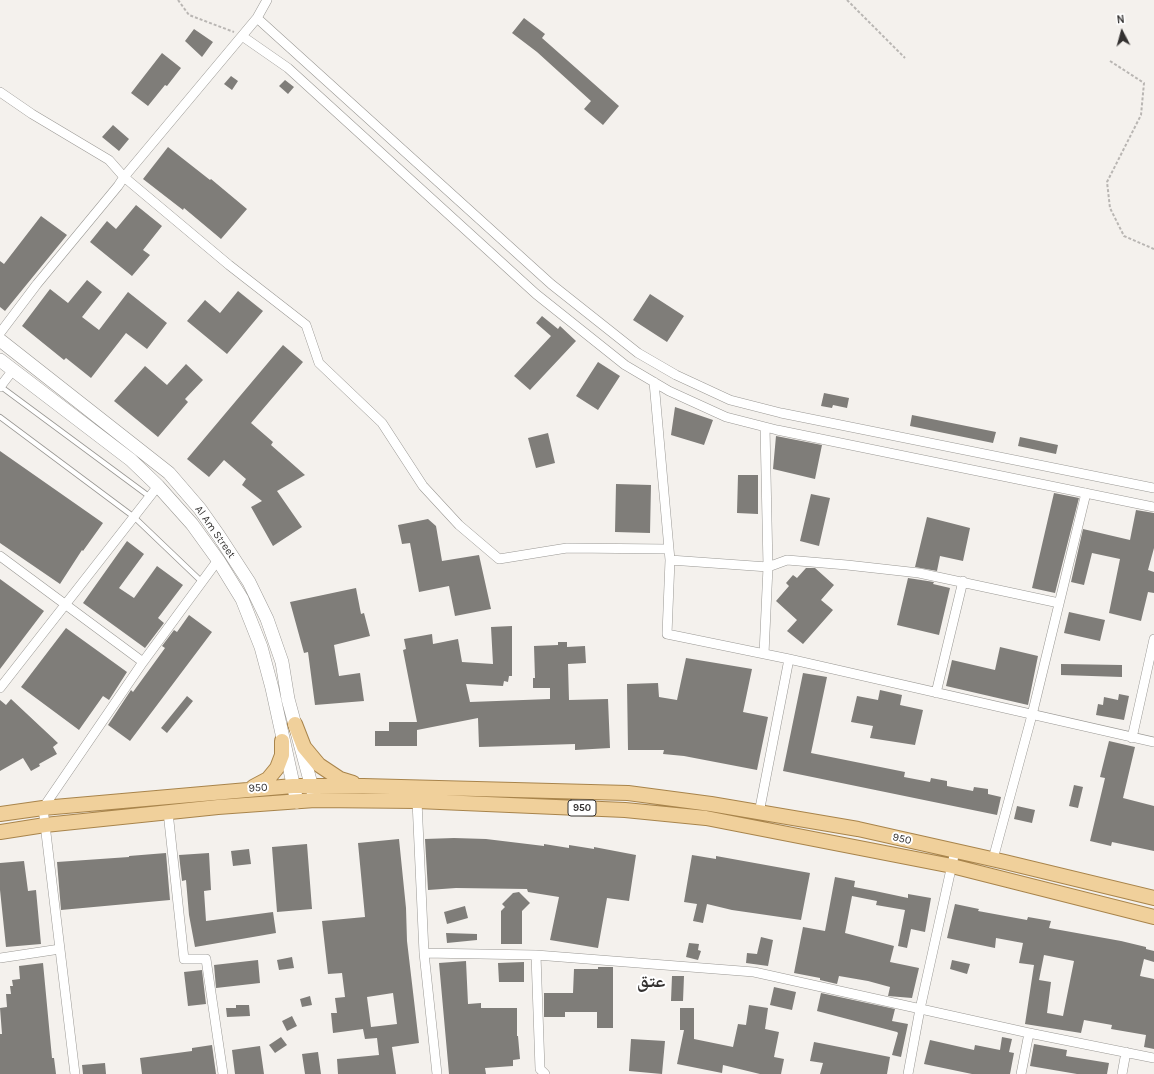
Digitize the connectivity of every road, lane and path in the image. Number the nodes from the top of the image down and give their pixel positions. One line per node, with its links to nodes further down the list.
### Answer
1 (178, 0): 5 (path)
2 (267, 0): 4 (street)
3 (847, 0): 6 (path)
4 (257, 18): 5 (street); 20 (street)
5 (242, 36): 9 (street); 15 (street)
6 (905, 58)
7 (1110, 60): 10 (path)
8 (0, 92): 9 (street)
9 (124, 177): 11 (street); 25 (street)
10 (1154, 249)
11 (0, 333)
12 (0, 340): 41 (main road, Al Am Street)
13 (0, 360): 14 (main road, Al Am Street)
14 (13, 370): 16 (street); 19 (main road, Al Am Street)
15 (654, 382): 18 (street); 25 (street)
16 (0, 386): 22 (lane)
17 (0, 417): 24 (lane)
18 (765, 427): 21 (street); 29 (street)
19 (158, 486): 22 (street); 27 (main road, Al Am Street)
20 (1154, 488)
21 (1086, 493): 23 (street); 32 (street)
22 (150, 497): 24 (street)
23 (1154, 507)
24 (134, 517): 31 (lane); 33 (street)
25 (669, 549): 28 (street)
26 (0, 556): 33 (street)
27 (218, 560): 31 (street); 43 (main road, Al Am Street)
28 (670, 560): 29 (street); 35 (street)
29 (768, 567): 30 (street); 35 (street)
30 (963, 581): 32 (street); 39 (street)
31 (202, 582): 37 (street)
32 (1059, 602): 40 (street)
33 (66, 604): 37 (street); 38 (street)
34 (1154, 639): 42 (street)
35 (764, 654): 36 (street)
36 (789, 659): 39 (street); 54 (street)
37 (143, 662): 52 (street)
38 (0, 688)
39 (936, 693): 40 (street)
40 (1032, 715): 42 (street); 59 (street)
41 (295, 724): 46 (main road, Al Am Street); 47 (main road)
42 (1132, 738): 44 (street)
43 (282, 741): 45 (main road, Al Am Street); 48 (main road)
44 (1154, 742)
45 (293, 786): 46 (main road, 950 / 950); 48 (main road, 950 / 950); 51 (main road, Al Am Street)
46 (312, 786): 47 (main road, 950 / 950); 49 (main road, Al Am Street)
47 (363, 786): 54 (main road, 950 / 950)
48 (242, 789): 52 (main road, 950 / 950)
49 (315, 800): 50 (main road, 950); 51 (main road, 950)
50 (417, 800): 60 (main road, 950); 64 (street)
51 (297, 802): 53 (main road, 950)
52 (43, 808): 55 (main road, 950 / 950); 56 (street)
53 (168, 812): 56 (main road, 950); 72 (street)
54 (759, 812): 58 (main road, 950 / 950)
55 (0, 814)
56 (45, 825): 57 (main road, 950); 63 (street)
57 (0, 832)
58 (955, 851): 59 (main road, 950 / 950); 60 (street)
59 (993, 859): 61 (main road, 950 / 950)
60 (952, 866): 62 (main road, 950); 67 (street)
61 (1154, 898)
62 (1154, 917)
63 (60, 949): 66 (street); 71 (street)
64 (424, 953): 65 (street); 73 (street)
65 (536, 955): 67 (street); 74 (street)
66 (0, 958)
67 (920, 1009): 68 (street); 75 (street)
68 (1029, 1033): 69 (street); 76 (street)
69 (1126, 1052): 70 (street); 77 (street)
70 (1154, 1058)
71 (74, 1074)
72 (223, 1074)
73 (436, 1074)
74 (545, 1074)
75 (908, 1074)
76 (1021, 1074)
77 (1122, 1074)

